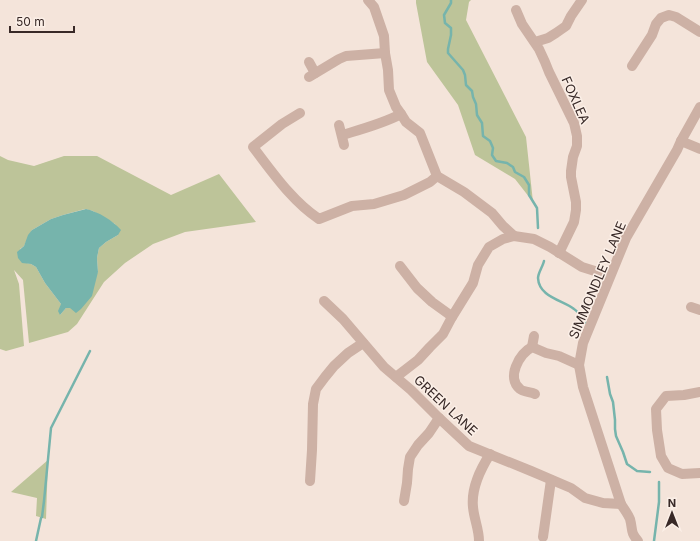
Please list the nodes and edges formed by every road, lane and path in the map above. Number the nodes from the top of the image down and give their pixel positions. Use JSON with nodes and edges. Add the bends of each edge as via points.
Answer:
{"nodes":[{"id":1,"x":368,"y":0,"type":"edge"},
{"id":2,"x":582,"y":0,"type":"edge"},
{"id":3,"x":516,"y":10,"type":"dead end"},
{"id":4,"x":700,"y":32,"type":"edge"},
{"id":5,"x":535,"y":42,"type":"junction"},
{"id":6,"x":385,"y":53,"type":"junction"},
{"id":7,"x":309,"y":62,"type":"dead end"},
{"id":8,"x":632,"y":66,"type":"dead end"},
{"id":9,"x":700,"y":107,"type":"edge"},
{"id":10,"x":300,"y":113,"type":"dead end"},
{"id":11,"x":401,"y":114,"type":"junction"},
{"id":12,"x":342,"y":135,"type":"dead end"},
{"id":13,"x":681,"y":141,"type":"junction"},
{"id":14,"x":700,"y":149,"type":"edge"},
{"id":15,"x":437,"y":176,"type":"junction"},
{"id":16,"x":514,"y":236,"type":"junction"},
{"id":17,"x":559,"y":253,"type":"junction"},
{"id":18,"x":400,"y":266,"type":"dead end"},
{"id":19,"x":610,"y":274,"type":"junction"},
{"id":20,"x":324,"y":301,"type":"dead end"},
{"id":21,"x":452,"y":317,"type":"junction"},
{"id":22,"x":534,"y":336,"type":"dead end"},
{"id":23,"x":363,"y":342,"type":"junction"},
{"id":24,"x":532,"y":347,"type":"junction"},
{"id":25,"x":579,"y":366,"type":"junction"},
{"id":26,"x":396,"y":377,"type":"junction"},
{"id":27,"x":700,"y":392,"type":"edge"},
{"id":28,"x":535,"y":394,"type":"dead end"},
{"id":29,"x":439,"y":418,"type":"junction"},
{"id":30,"x":490,"y":454,"type":"junction"},
{"id":31,"x":700,"y":473,"type":"edge"},
{"id":32,"x":310,"y":480,"type":"dead end"},
{"id":33,"x":551,"y":480,"type":"junction"},
{"id":34,"x":404,"y":501,"type":"dead end"},
{"id":35,"x":621,"y":504,"type":"junction"},
{"id":36,"x":543,"y":537,"type":"dead end"},
{"id":37,"x":479,"y":541,"type":"edge"},
{"id":38,"x":638,"y":541,"type":"edge"}],
"edges":[{"from":1,"to":6,"type":"street","via":[[374,7],[384,36]]},
{"from":2,"to":5,"type":"street","via":[[566,26],[548,38]]},
{"from":3,"to":5,"type":"street","name":"FOXLEA"},
{"from":4,"to":8,"type":"street","via":[[676,17],[669,15],[661,18]]},
{"from":5,"to":17,"type":"street","name":"FOXLEA","via":[[578,136],[571,171],[576,202],[575,216]]},
{"from":6,"to":7,"type":"street","via":[[346,56],[312,75]]},
{"from":6,"to":11,"type":"street","via":[[389,90]]},
{"from":9,"to":13,"type":"street","name":"SIMMONDLEY LANE"},
{"from":10,"to":15,"type":"street","via":[[253,147],[291,196],[319,219],[352,206],[374,204],[404,194]]},
{"from":11,"to":12,"type":"street","via":[[371,127]]},
{"from":11,"to":15,"type":"street","via":[[406,122],[420,133]]},
{"from":13,"to":14,"type":"street"},
{"from":13,"to":19,"type":"street","name":"SIMMONDLEY LANE","via":[[626,238]]},
{"from":15,"to":16,"type":"street","via":[[492,213]]},
{"from":16,"to":17,"type":"street","via":[[534,239]]},
{"from":16,"to":21,"type":"street","via":[[489,247],[478,265],[473,283]]},
{"from":17,"to":19,"type":"street","via":[[582,267]]},
{"from":18,"to":21,"type":"street","via":[[417,288]]},
{"from":19,"to":25,"type":"street","name":"SIMMONDLEY LANE","via":[[583,343]]},
{"from":20,"to":23,"type":"street","name":"GREEN LANE"},
{"from":21,"to":26,"type":"street","via":[[443,334],[430,348]]},
{"from":22,"to":24,"type":"street"},
{"from":23,"to":26,"type":"street","name":"GREEN LANE"},
{"from":23,"to":32,"type":"street","via":[[334,366],[316,389]]},
{"from":24,"to":25,"type":"street"},
{"from":24,"to":28,"type":"street","via":[[517,364],[514,378],[522,391]]},
{"from":25,"to":35,"type":"street","name":"SIMMONDLEY LANE","via":[[583,387]]},
{"from":26,"to":29,"type":"street","name":"GREEN LANE"},
{"from":27,"to":31,"type":"street","via":[[666,396],[656,409],[661,456],[668,468],[682,474]]},
{"from":29,"to":30,"type":"street","name":"GREEN LANE","via":[[469,446]]},
{"from":29,"to":34,"type":"street","via":[[410,457]]},
{"from":30,"to":33,"type":"street","name":"GREEN LANE"},
{"from":30,"to":37,"type":"street","via":[[474,489],[473,506]]},
{"from":33,"to":35,"type":"street","name":"GREEN LANE","via":[[571,488],[585,498]]},
{"from":33,"to":36,"type":"street"},
{"from":35,"to":38,"type":"street","name":"SIMMONDLEY LANE","via":[[630,519],[632,534]]}]}
